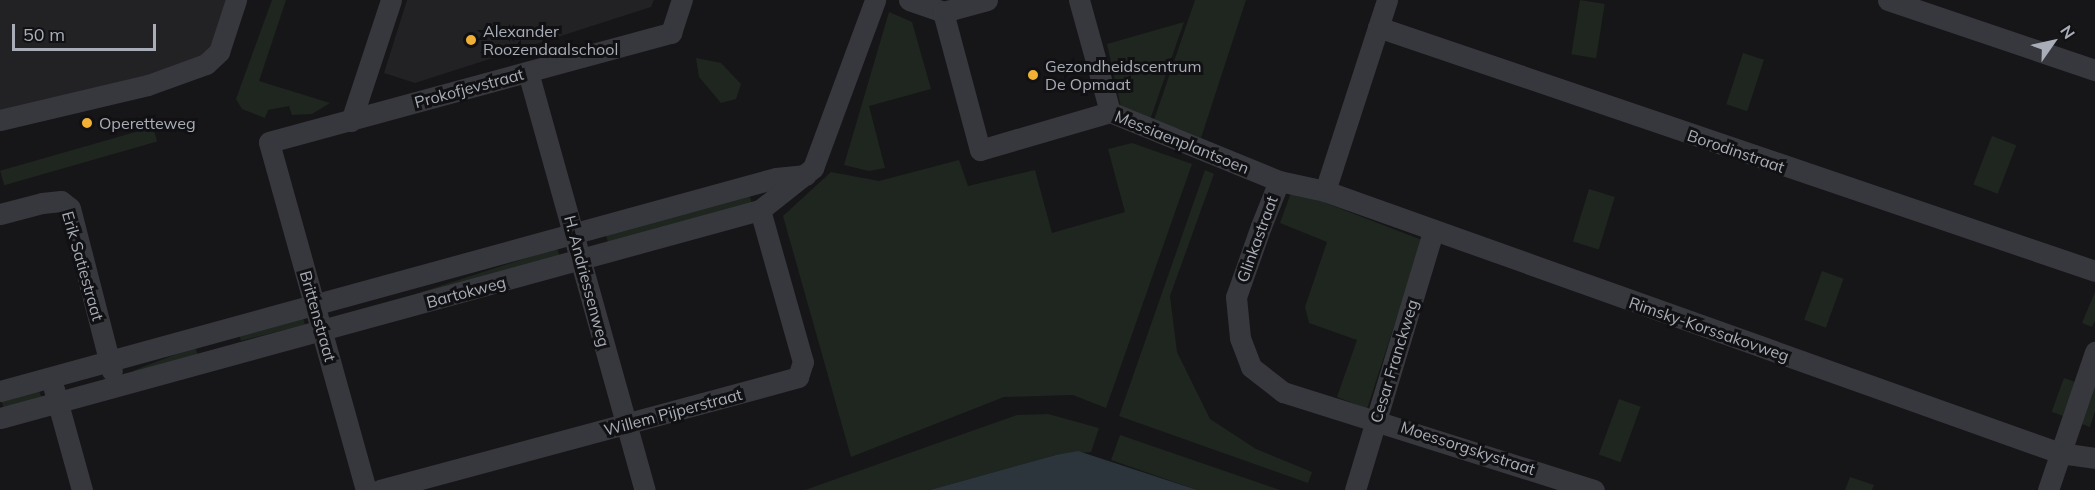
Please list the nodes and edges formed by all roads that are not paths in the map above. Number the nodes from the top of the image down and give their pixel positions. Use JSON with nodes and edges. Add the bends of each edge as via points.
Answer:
{"nodes":[{"id":1,"x":237,"y":0,"type":"edge"},
{"id":2,"x":391,"y":0,"type":"edge"},
{"id":3,"x":682,"y":0,"type":"edge"},
{"id":4,"x":875,"y":0,"type":"edge"},
{"id":5,"x":909,"y":0,"type":"edge"},
{"id":6,"x":987,"y":0,"type":"edge"},
{"id":7,"x":1079,"y":0,"type":"edge"},
{"id":8,"x":1387,"y":0,"type":"edge"},
{"id":9,"x":1888,"y":0,"type":"edge"},
{"id":10,"x":943,"y":12,"type":"junction"},
{"id":11,"x":1378,"y":27,"type":"junction"},
{"id":12,"x":2095,"y":70,"type":"edge"},
{"id":13,"x":528,"y":72,"type":"junction"},
{"id":14,"x":1110,"y":112,"type":"junction"},
{"id":15,"x":0,"y":120,"type":"edge"},
{"id":16,"x":351,"y":120,"type":"junction"},
{"id":17,"x":269,"y":142,"type":"joint"},
{"id":18,"x":807,"y":175,"type":"junction"},
{"id":19,"x":1279,"y":181,"type":"junction"},
{"id":20,"x":1325,"y":191,"type":"junction"},
{"id":21,"x":760,"y":210,"type":"junction"},
{"id":22,"x":0,"y":214,"type":"edge"},
{"id":23,"x":1433,"y":231,"type":"junction"},
{"id":24,"x":574,"y":234,"type":"junction"},
{"id":25,"x":582,"y":261,"type":"junction"},
{"id":26,"x":2095,"y":271,"type":"edge"},
{"id":27,"x":314,"y":306,"type":"junction"},
{"id":28,"x":322,"y":331,"type":"junction"},
{"id":29,"x":2095,"y":352,"type":"edge"},
{"id":30,"x":108,"y":359,"type":"junction"},
{"id":31,"x":51,"y":377,"type":"junction"},
{"id":32,"x":115,"y":384,"type":"junction"},
{"id":33,"x":0,"y":391,"type":"edge"},
{"id":34,"x":57,"y":402,"type":"junction"},
{"id":35,"x":0,"y":418,"type":"edge"},
{"id":36,"x":1377,"y":418,"type":"junction"},
{"id":37,"x":626,"y":425,"type":"junction"},
{"id":38,"x":2060,"y":453,"type":"junction"},
{"id":39,"x":2095,"y":458,"type":"edge"},
{"id":40,"x":82,"y":490,"type":"edge"},
{"id":41,"x":366,"y":490,"type":"edge"},
{"id":42,"x":380,"y":490,"type":"edge"},
{"id":43,"x":645,"y":490,"type":"edge"},
{"id":44,"x":1355,"y":490,"type":"edge"},
{"id":45,"x":1594,"y":490,"type":"edge"},
{"id":46,"x":2048,"y":490,"type":"edge"}],
"edges":[{"from":1,"to":15,"type":"street","via":[[219,52],[206,64],[148,85]]},
{"from":2,"to":16,"type":"street"},
{"from":3,"to":13,"type":"street","name":"Prokofjevstraat","via":[[671,33]]},
{"from":4,"to":18,"type":"street","name":"Bartokweg","via":[[821,150]]},
{"from":5,"to":10,"type":"street"},
{"from":6,"to":10,"type":"street"},
{"from":7,"to":14,"type":"street"},
{"from":8,"to":11,"type":"street"},
{"from":9,"to":12,"type":"street"},
{"from":10,"to":14,"type":"street","name":"Messiaenplantsoen","via":[[980,150]]},
{"from":11,"to":20,"type":"street"},
{"from":11,"to":26,"type":"street","name":"Borodinstraat"},
{"from":13,"to":16,"type":"street","name":"Prokofjevstraat"},
{"from":13,"to":24,"type":"street","name":"H. Andriessenweg"},
{"from":14,"to":19,"type":"street","name":"Messiaenplantsoen"},
{"from":16,"to":17,"type":"street","name":"Prokofjevstraat"},
{"from":17,"to":27,"type":"street","name":"Brittenstraat"},
{"from":18,"to":21,"type":"street","name":"Bartokweg"},
{"from":18,"to":24,"type":"street","name":"Bartokweg","via":[[776,178]]},
{"from":19,"to":20,"type":"street","name":"Glinkastraat"},
{"from":19,"to":36,"type":"street","name":"Glinkastraat","via":[[1236,297],[1240,338],[1251,367],[1282,392]]},
{"from":20,"to":23,"type":"street","name":"Rimsky-Korssakovweg"},
{"from":21,"to":25,"type":"street","name":"Bartokweg"},
{"from":21,"to":37,"type":"street","name":"Willem Pijperstraat","via":[[803,362],[798,377]]},
{"from":22,"to":30,"type":"street","name":"Erik Satiestraat","via":[[42,202],[60,201],[70,208]]},
{"from":23,"to":36,"type":"street","name":"Cesar Franckweg"},
{"from":23,"to":38,"type":"street","name":"Rimsky-Korssakovweg"},
{"from":24,"to":25,"type":"street","name":"H. Andriessenweg"},
{"from":24,"to":27,"type":"street","name":"Bartokweg"},
{"from":25,"to":28,"type":"street","name":"Bartokweg"},
{"from":25,"to":37,"type":"street","name":"H. Andriessenweg"},
{"from":27,"to":28,"type":"street","name":"Brittenstraat"},
{"from":27,"to":30,"type":"street","name":"Bartokweg"},
{"from":28,"to":32,"type":"street","name":"Bartokweg"},
{"from":28,"to":41,"type":"street","name":"Brittenstraat"},
{"from":29,"to":38,"type":"street"},
{"from":30,"to":31,"type":"street","name":"Bartokweg"},
{"from":30,"to":32,"type":"street"},
{"from":31,"to":33,"type":"street","name":"Bartokweg"},
{"from":31,"to":34,"type":"street"},
{"from":32,"to":34,"type":"street","name":"Bartokweg"},
{"from":34,"to":35,"type":"street","name":"Bartokweg"},
{"from":34,"to":40,"type":"street"},
{"from":36,"to":44,"type":"street","name":"Cesar Franckweg"},
{"from":36,"to":45,"type":"street","name":"Moessorgskystraat"},
{"from":37,"to":42,"type":"street","name":"Willem Pijperstraat"},
{"from":37,"to":43,"type":"street","name":"H. Andriessenweg"},
{"from":38,"to":39,"type":"street","name":"Rimsky-Korssakovweg"},
{"from":38,"to":46,"type":"street"}]}
